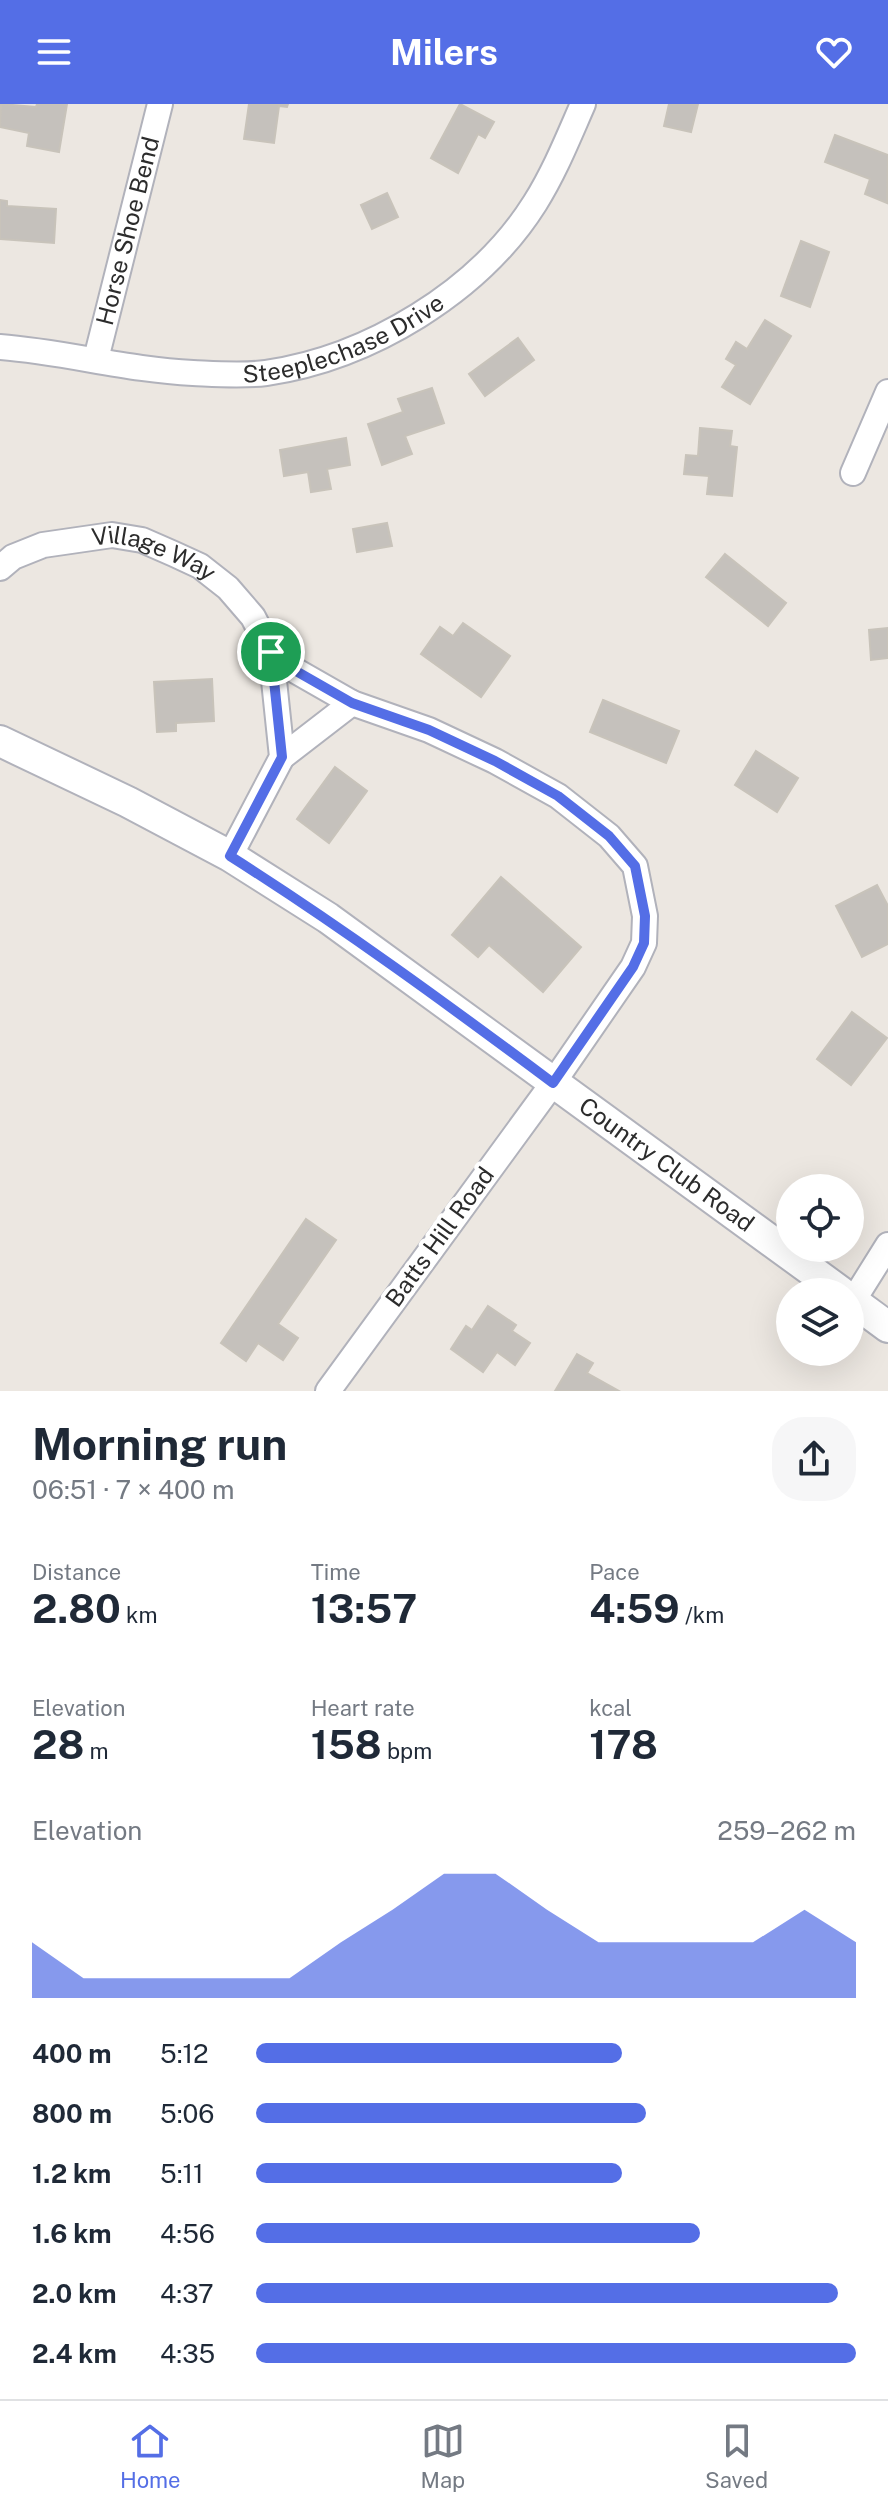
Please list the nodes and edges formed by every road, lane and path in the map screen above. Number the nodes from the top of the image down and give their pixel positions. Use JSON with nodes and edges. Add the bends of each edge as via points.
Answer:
{"nodes":[{"id":1,"x":160,"y":104,"type":"edge"},
{"id":2,"x":583,"y":104,"type":"edge"},
{"id":3,"x":0,"y":347,"type":"edge"},
{"id":4,"x":96,"y":359,"type":"junction"},
{"id":5,"x":888,"y":392,"type":"edge"},
{"id":6,"x":853,"y":473,"type":"dead end"},
{"id":7,"x":0,"y":568,"type":"edge"},
{"id":8,"x":271,"y":652,"type":"junction"},
{"id":9,"x":352,"y":703,"type":"junction"},
{"id":10,"x":0,"y":741,"type":"edge"},
{"id":11,"x":282,"y":757,"type":"junction"},
{"id":12,"x":230,"y":856,"type":"junction"},
{"id":13,"x":553,"y":1083,"type":"junction"},
{"id":14,"x":888,"y":1245,"type":"edge"},
{"id":15,"x":822,"y":1278,"type":"edge"},
{"id":16,"x":863,"y":1278,"type":"edge"},
{"id":17,"x":864,"y":1309,"type":"edge"},
{"id":18,"x":888,"y":1327,"type":"edge"},
{"id":19,"x":339,"y":1387,"type":"edge"}],
"edges":[{"from":1,"to":4,"type":"street","name":"Horse Shoe Bend"},
{"from":2,"to":4,"type":"street","name":"Steeplechase Drive","via":[[554,170],[508,240],[443,298],[372,342],[264,373],[191,373]]},
{"from":3,"to":4,"type":"street","name":"Steeplechase Drive"},
{"from":5,"to":6,"type":"street"},
{"from":7,"to":8,"type":"street","name":"Village Way","via":[[13,557],[64,540],[112,535],[142,540],[200,566],[228,588],[253,617]]},
{"from":8,"to":9,"type":"street","name":"Village Way"},
{"from":8,"to":11,"type":"street","name":"Village Way"},
{"from":9,"to":11,"type":"street"},
{"from":9,"to":13,"type":"street","name":"Village Way","via":[[429,730],[558,796],[609,836],[635,866],[645,916],[644,943]]},
{"from":10,"to":12,"type":"street","name":"Country Club Road"},
{"from":11,"to":12,"type":"street"},
{"from":12,"to":13,"type":"street","name":"Country Club Road","via":[[341,927]]},
{"from":13,"to":15,"type":"street","name":"Country Club Road"},
{"from":13,"to":19,"type":"street","name":"Batts Hill Road"},
{"from":14,"to":16,"type":"street"},
{"from":17,"to":18,"type":"street","name":"Country Club Road"}]}
